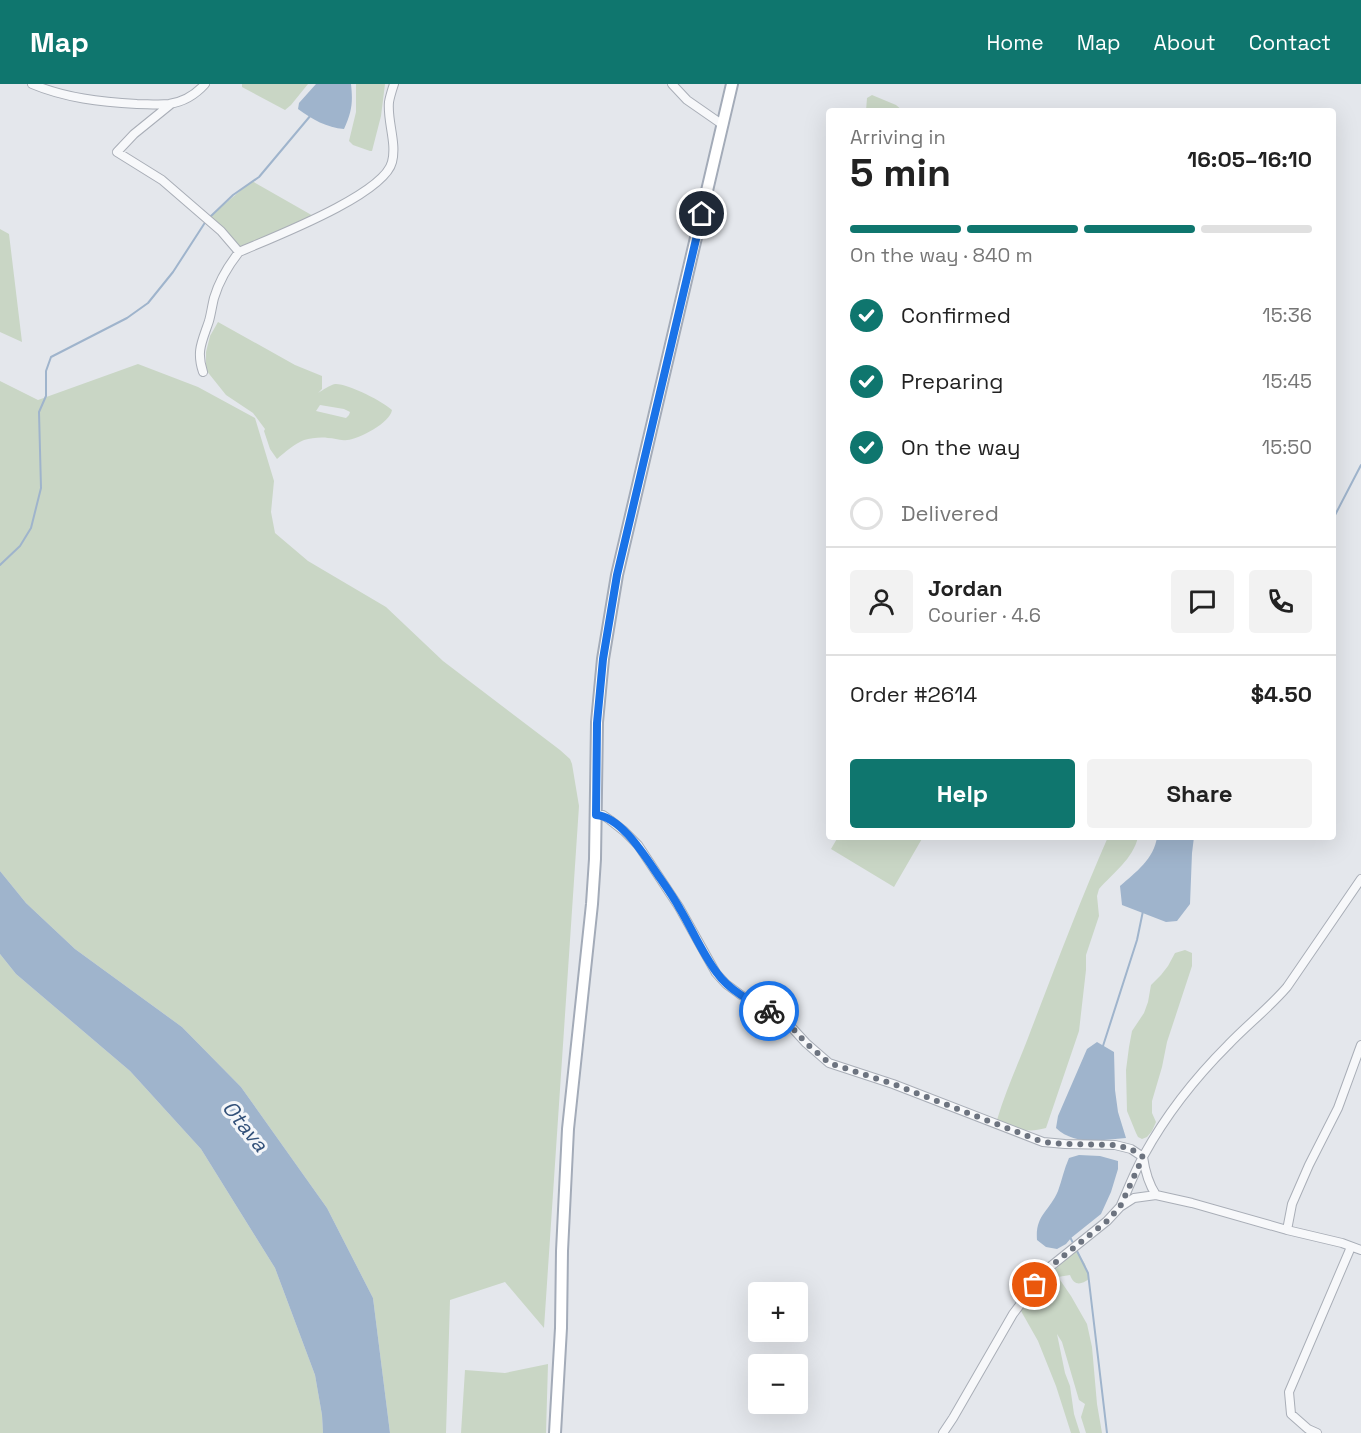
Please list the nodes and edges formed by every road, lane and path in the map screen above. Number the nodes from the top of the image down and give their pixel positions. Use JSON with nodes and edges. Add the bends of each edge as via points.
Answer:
{"nodes":[{"id":1,"x":32,"y":84,"type":"edge"},
{"id":2,"x":205,"y":84,"type":"edge"},
{"id":3,"x":394,"y":84,"type":"edge"},
{"id":4,"x":672,"y":84,"type":"edge"},
{"id":5,"x":732,"y":84,"type":"edge"},
{"id":6,"x":171,"y":104,"type":"junction"},
{"id":7,"x":723,"y":125,"type":"junction"},
{"id":8,"x":239,"y":252,"type":"junction"},
{"id":9,"x":203,"y":372,"type":"dead end"},
{"id":10,"x":596,"y":815,"type":"junction"},
{"id":11,"x":1361,"y":879,"type":"edge"},
{"id":12,"x":1361,"y":1045,"type":"edge"},
{"id":13,"x":1143,"y":1157,"type":"junction"},
{"id":14,"x":1156,"y":1195,"type":"junction"},
{"id":15,"x":1120,"y":1207,"type":"junction"},
{"id":16,"x":1287,"y":1230,"type":"junction"},
{"id":17,"x":1351,"y":1246,"type":"junction"},
{"id":18,"x":1361,"y":1250,"type":"edge"},
{"id":19,"x":555,"y":1433,"type":"edge"},
{"id":20,"x":943,"y":1433,"type":"edge"},
{"id":21,"x":1317,"y":1433,"type":"edge"}],
"edges":[{"from":1,"to":6,"type":"street","via":[[79,98]]},
{"from":2,"to":6,"type":"street"},
{"from":3,"to":8,"type":"street","via":[[389,104],[393,157],[385,176],[317,218]]},
{"from":4,"to":7,"type":"street","via":[[687,100]]},
{"from":5,"to":7,"type":"main road"},
{"from":6,"to":8,"type":"street","via":[[117,152],[167,184]]},
{"from":7,"to":10,"type":"main road","via":[[617,575],[597,723]]},
{"from":8,"to":9,"type":"street","via":[[218,286],[201,342]]},
{"from":10,"to":13,"type":"street","via":[[603,815],[638,845],[726,984],[784,1019],[829,1063],[1043,1142],[1115,1145]]},
{"from":10,"to":19,"type":"main road","via":[[592,904],[568,1129]]},
{"from":11,"to":13,"type":"street","via":[[1287,987],[1180,1099]]},
{"from":12,"to":16,"type":"street","via":[[1338,1108],[1292,1204]]},
{"from":13,"to":14,"type":"street"},
{"from":13,"to":15,"type":"street"},
{"from":14,"to":15,"type":"street","via":[[1134,1198]]},
{"from":14,"to":16,"type":"street"},
{"from":15,"to":20,"type":"street","via":[[1046,1270],[1014,1314]]},
{"from":16,"to":17,"type":"street"},
{"from":17,"to":18,"type":"street"},
{"from":17,"to":21,"type":"street","via":[[1289,1392],[1291,1414]]}]}
